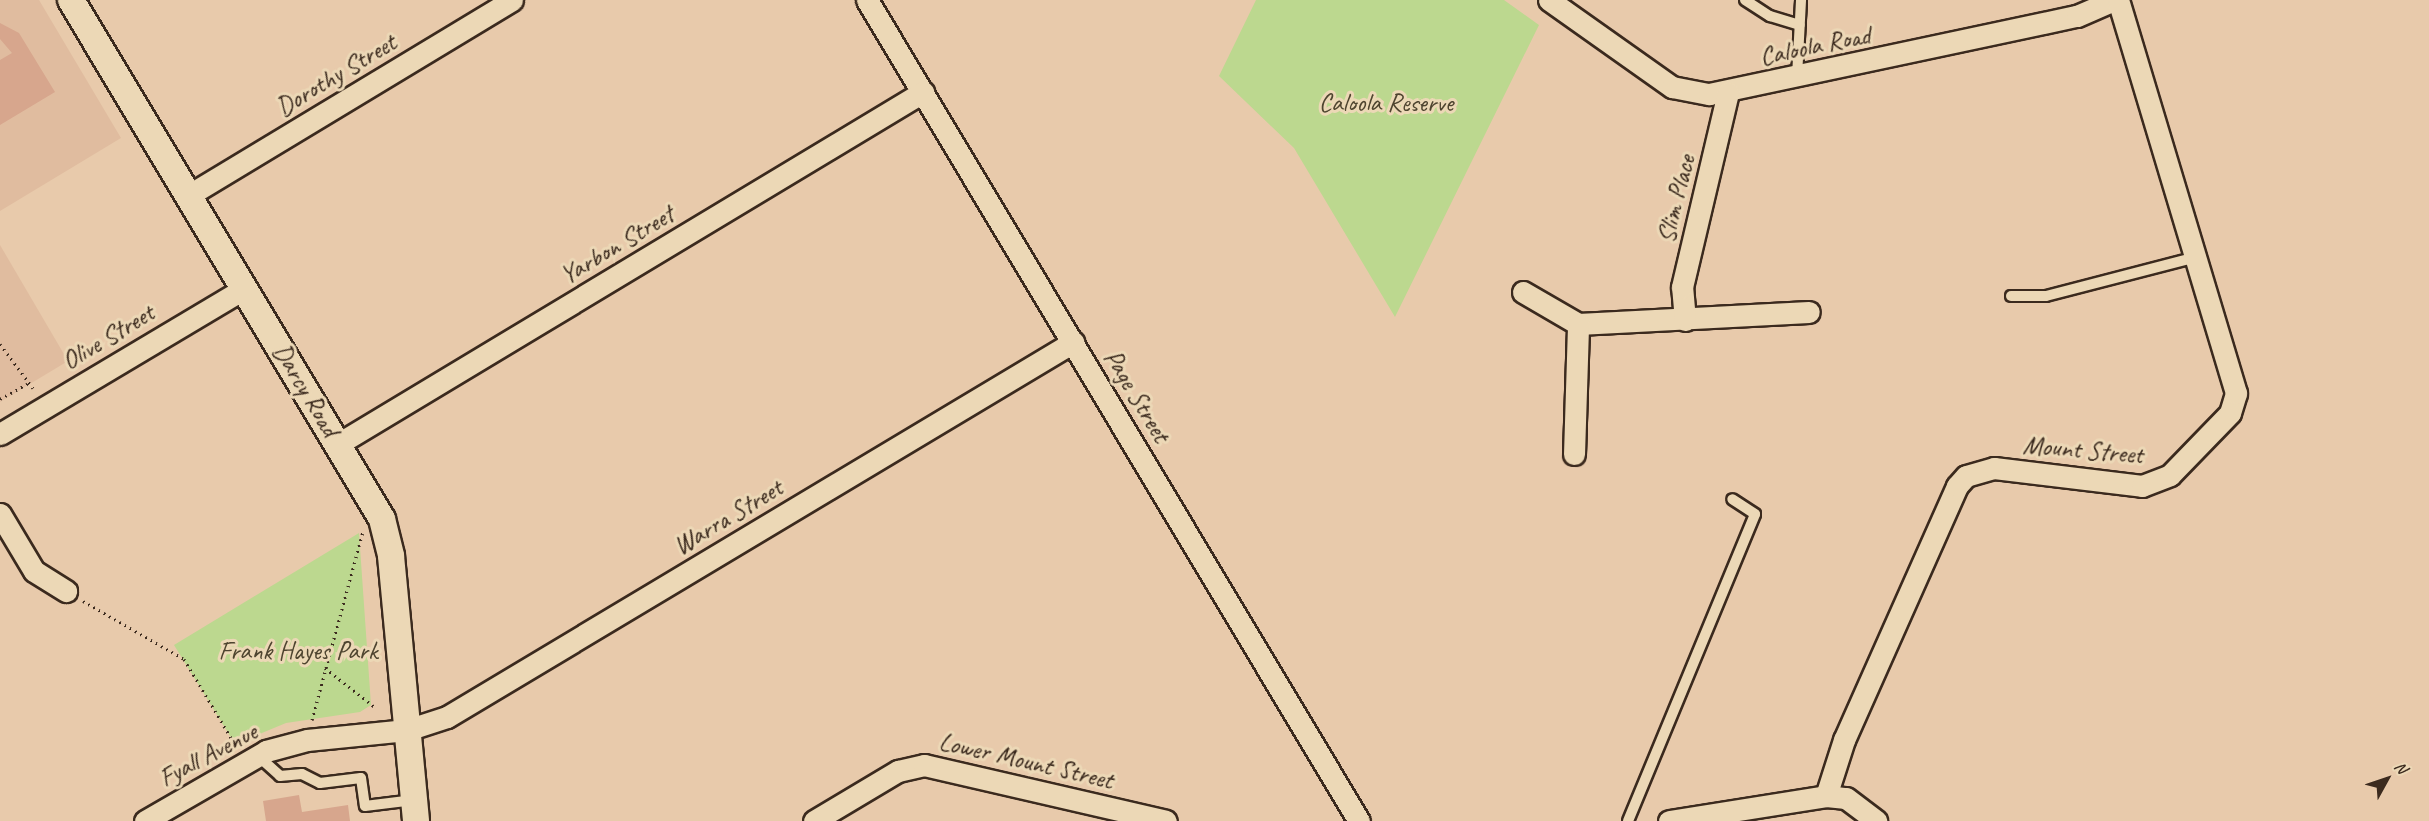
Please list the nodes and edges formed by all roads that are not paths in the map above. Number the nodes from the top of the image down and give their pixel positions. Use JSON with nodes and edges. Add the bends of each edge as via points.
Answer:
{"nodes":[{"id":1,"x":71,"y":0,"type":"edge"},
{"id":2,"x":512,"y":0,"type":"edge"},
{"id":3,"x":867,"y":0,"type":"edge"},
{"id":4,"x":1550,"y":0,"type":"edge"},
{"id":5,"x":1745,"y":0,"type":"edge"},
{"id":6,"x":1802,"y":0,"type":"edge"},
{"id":7,"x":2116,"y":0,"type":"edge"},
{"id":8,"x":1800,"y":25,"type":"junction"},
{"id":9,"x":1797,"y":77,"type":"junction"},
{"id":10,"x":923,"y":92,"type":"junction"},
{"id":11,"x":1728,"y":92,"type":"junction"},
{"id":12,"x":189,"y":195,"type":"junction"},
{"id":13,"x":2193,"y":258,"type":"junction"},
{"id":14,"x":245,"y":288,"type":"junction"},
{"id":15,"x":1523,"y":292,"type":"dead end"},
{"id":16,"x":2011,"y":296,"type":"dead end"},
{"id":17,"x":1809,"y":312,"type":"dead end"},
{"id":18,"x":1685,"y":320,"type":"junction"},
{"id":19,"x":1578,"y":324,"type":"junction"},
{"id":20,"x":1073,"y":342,"type":"junction"},
{"id":21,"x":0,"y":434,"type":"edge"},
{"id":22,"x":338,"y":444,"type":"junction"},
{"id":23,"x":1574,"y":454,"type":"dead end"},
{"id":24,"x":1732,"y":499,"type":"dead end"},
{"id":25,"x":0,"y":514,"type":"edge"},
{"id":26,"x":66,"y":591,"type":"road end"},
{"id":27,"x":407,"y":730,"type":"junction"},
{"id":28,"x":250,"y":758,"type":"junction"},
{"id":29,"x":1826,"y":796,"type":"junction"},
{"id":30,"x":415,"y":810,"type":"edge"},
{"id":31,"x":145,"y":821,"type":"edge"},
{"id":32,"x":814,"y":821,"type":"edge"},
{"id":33,"x":1166,"y":821,"type":"edge"},
{"id":34,"x":1359,"y":821,"type":"edge"},
{"id":35,"x":1628,"y":821,"type":"edge"},
{"id":36,"x":1669,"y":821,"type":"edge"},
{"id":37,"x":1876,"y":821,"type":"edge"}],
"edges":[{"from":1,"to":12,"type":"street","name":"Darcy Road"},
{"from":2,"to":12,"type":"street","name":"Dorothy Street"},
{"from":3,"to":10,"type":"street","name":"Page Street"},
{"from":4,"to":11,"type":"street","name":"Caloola Road","via":[[1672,87],[1709,94]]},
{"from":5,"to":8,"type":"lane","via":[[1770,15]]},
{"from":6,"to":8,"type":"lane"},
{"from":7,"to":9,"type":"street","name":"Caloola Road","via":[[2077,16]]},
{"from":7,"to":13,"type":"street","name":"Mount Street"},
{"from":8,"to":9,"type":"lane"},
{"from":9,"to":11,"type":"street","name":"Caloola Road"},
{"from":10,"to":20,"type":"street","name":"Page Street"},
{"from":10,"to":22,"type":"street","name":"Yarbon Street"},
{"from":11,"to":18,"type":"street","name":"Slim Place","via":[[1683,286]]},
{"from":12,"to":14,"type":"street","name":"Darcy Road"},
{"from":13,"to":16,"type":"lane","via":[[2046,296]]},
{"from":13,"to":29,"type":"street","name":"Mount Street","via":[[2236,393],[2230,414],[2170,475],[2142,486],[1994,468],[1966,476],[1957,486],[1849,729]]},
{"from":14,"to":21,"type":"street","name":"Olive Street"},
{"from":14,"to":22,"type":"street","name":"Darcy Road"},
{"from":15,"to":19,"type":"street"},
{"from":17,"to":18,"type":"street"},
{"from":18,"to":19,"type":"street"},
{"from":19,"to":23,"type":"street"},
{"from":20,"to":27,"type":"street","name":"Warra Street","via":[[447,717]]},
{"from":20,"to":34,"type":"street","name":"Page Street"},
{"from":22,"to":27,"type":"street","name":"Darcy Road","via":[[387,530]]},
{"from":24,"to":35,"type":"lane","via":[[1755,514]]},
{"from":25,"to":26,"type":"street","via":[[34,571]]},
{"from":27,"to":28,"type":"street","name":"Fyall Avenue","via":[[307,740]]},
{"from":27,"to":30,"type":"street","name":"Darcy Road"},
{"from":28,"to":30,"type":"lane","via":[[280,776],[302,774],[320,783],[361,778],[364,806]]},
{"from":28,"to":31,"type":"street","name":"Fyall Avenue"},
{"from":29,"to":36,"type":"street"},
{"from":29,"to":37,"type":"street","via":[[1846,798]]},
{"from":32,"to":33,"type":"street","name":"Lower Mount Street","via":[[898,771],[924,765]]}]}
